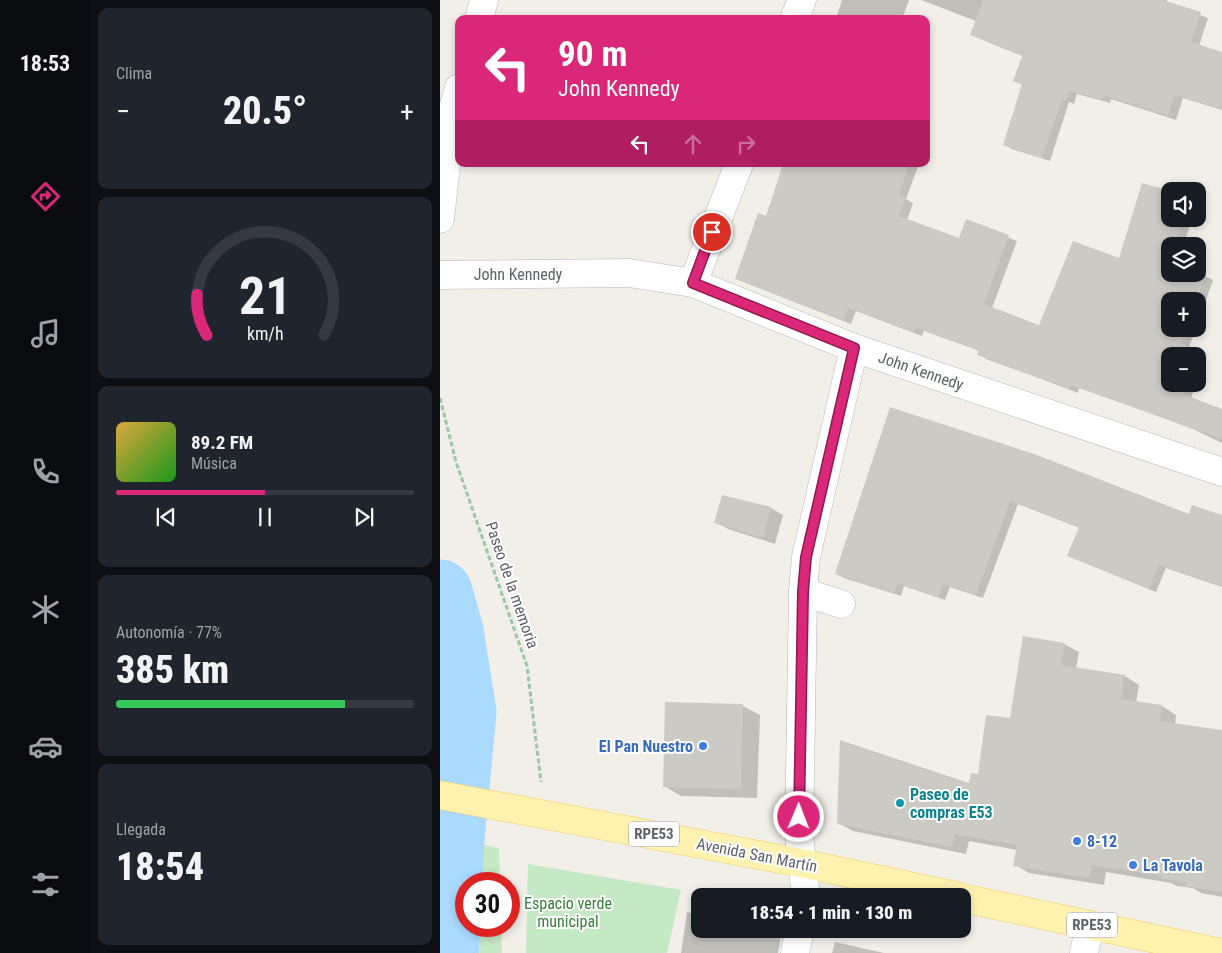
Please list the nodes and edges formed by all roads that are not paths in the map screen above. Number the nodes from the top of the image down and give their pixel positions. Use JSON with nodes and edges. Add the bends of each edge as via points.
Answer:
{"nodes":[{"id":1,"x":484,"y":0,"type":"edge"},
{"id":2,"x":802,"y":0,"type":"edge"},
{"id":3,"x":480,"y":15,"type":"edge"},
{"id":4,"x":796,"y":15,"type":"edge"},
{"id":5,"x":455,"y":102,"type":"edge"},
{"id":6,"x":738,"y":167,"type":"edge"},
{"id":7,"x":440,"y":219,"type":"edge"},
{"id":8,"x":440,"y":275,"type":"edge"},
{"id":9,"x":693,"y":283,"type":"junction"},
{"id":10,"x":854,"y":348,"type":"junction"},
{"id":11,"x":1222,"y":472,"type":"edge"},
{"id":12,"x":803,"y":592,"type":"junction"},
{"id":13,"x":841,"y":604,"type":"dead end"},
{"id":14,"x":440,"y":795,"type":"edge"},
{"id":15,"x":801,"y":863,"type":"junction"},
{"id":16,"x":805,"y":888,"type":"edge"},
{"id":17,"x":918,"y":888,"type":"edge"},
{"id":18,"x":971,"y":900,"type":"edge"},
{"id":19,"x":1090,"y":925,"type":"junction"},
{"id":20,"x":798,"y":938,"type":"edge"},
{"id":21,"x":1222,"y":952,"type":"edge"},
{"id":22,"x":795,"y":953,"type":"edge"},
{"id":23,"x":1084,"y":953,"type":"edge"}],
"edges":[{"from":1,"to":3,"type":"street"},
{"from":2,"to":4,"type":"street"},
{"from":5,"to":7,"type":"street"},
{"from":6,"to":9,"type":"street"},
{"from":8,"to":9,"type":"street","name":"John Kennedy","via":[[629,273]]},
{"from":9,"to":10,"type":"street","name":"John Kennedy"},
{"from":10,"to":11,"type":"street","name":"John Kennedy"},
{"from":10,"to":12,"type":"street","via":[[806,557]]},
{"from":12,"to":13,"type":"street"},
{"from":12,"to":15,"type":"street"},
{"from":14,"to":15,"type":"main road","name":"Avenida San Martín","number":"RPE53"},
{"from":15,"to":16,"type":"street"},
{"from":15,"to":17,"type":"main road","name":"Avenida San Martín","number":"RPE53"},
{"from":18,"to":19,"type":"main road","number":"RPE53"},
{"from":19,"to":21,"type":"main road","number":"RPE53"},
{"from":19,"to":23,"type":"street"},
{"from":20,"to":22,"type":"street"}]}
